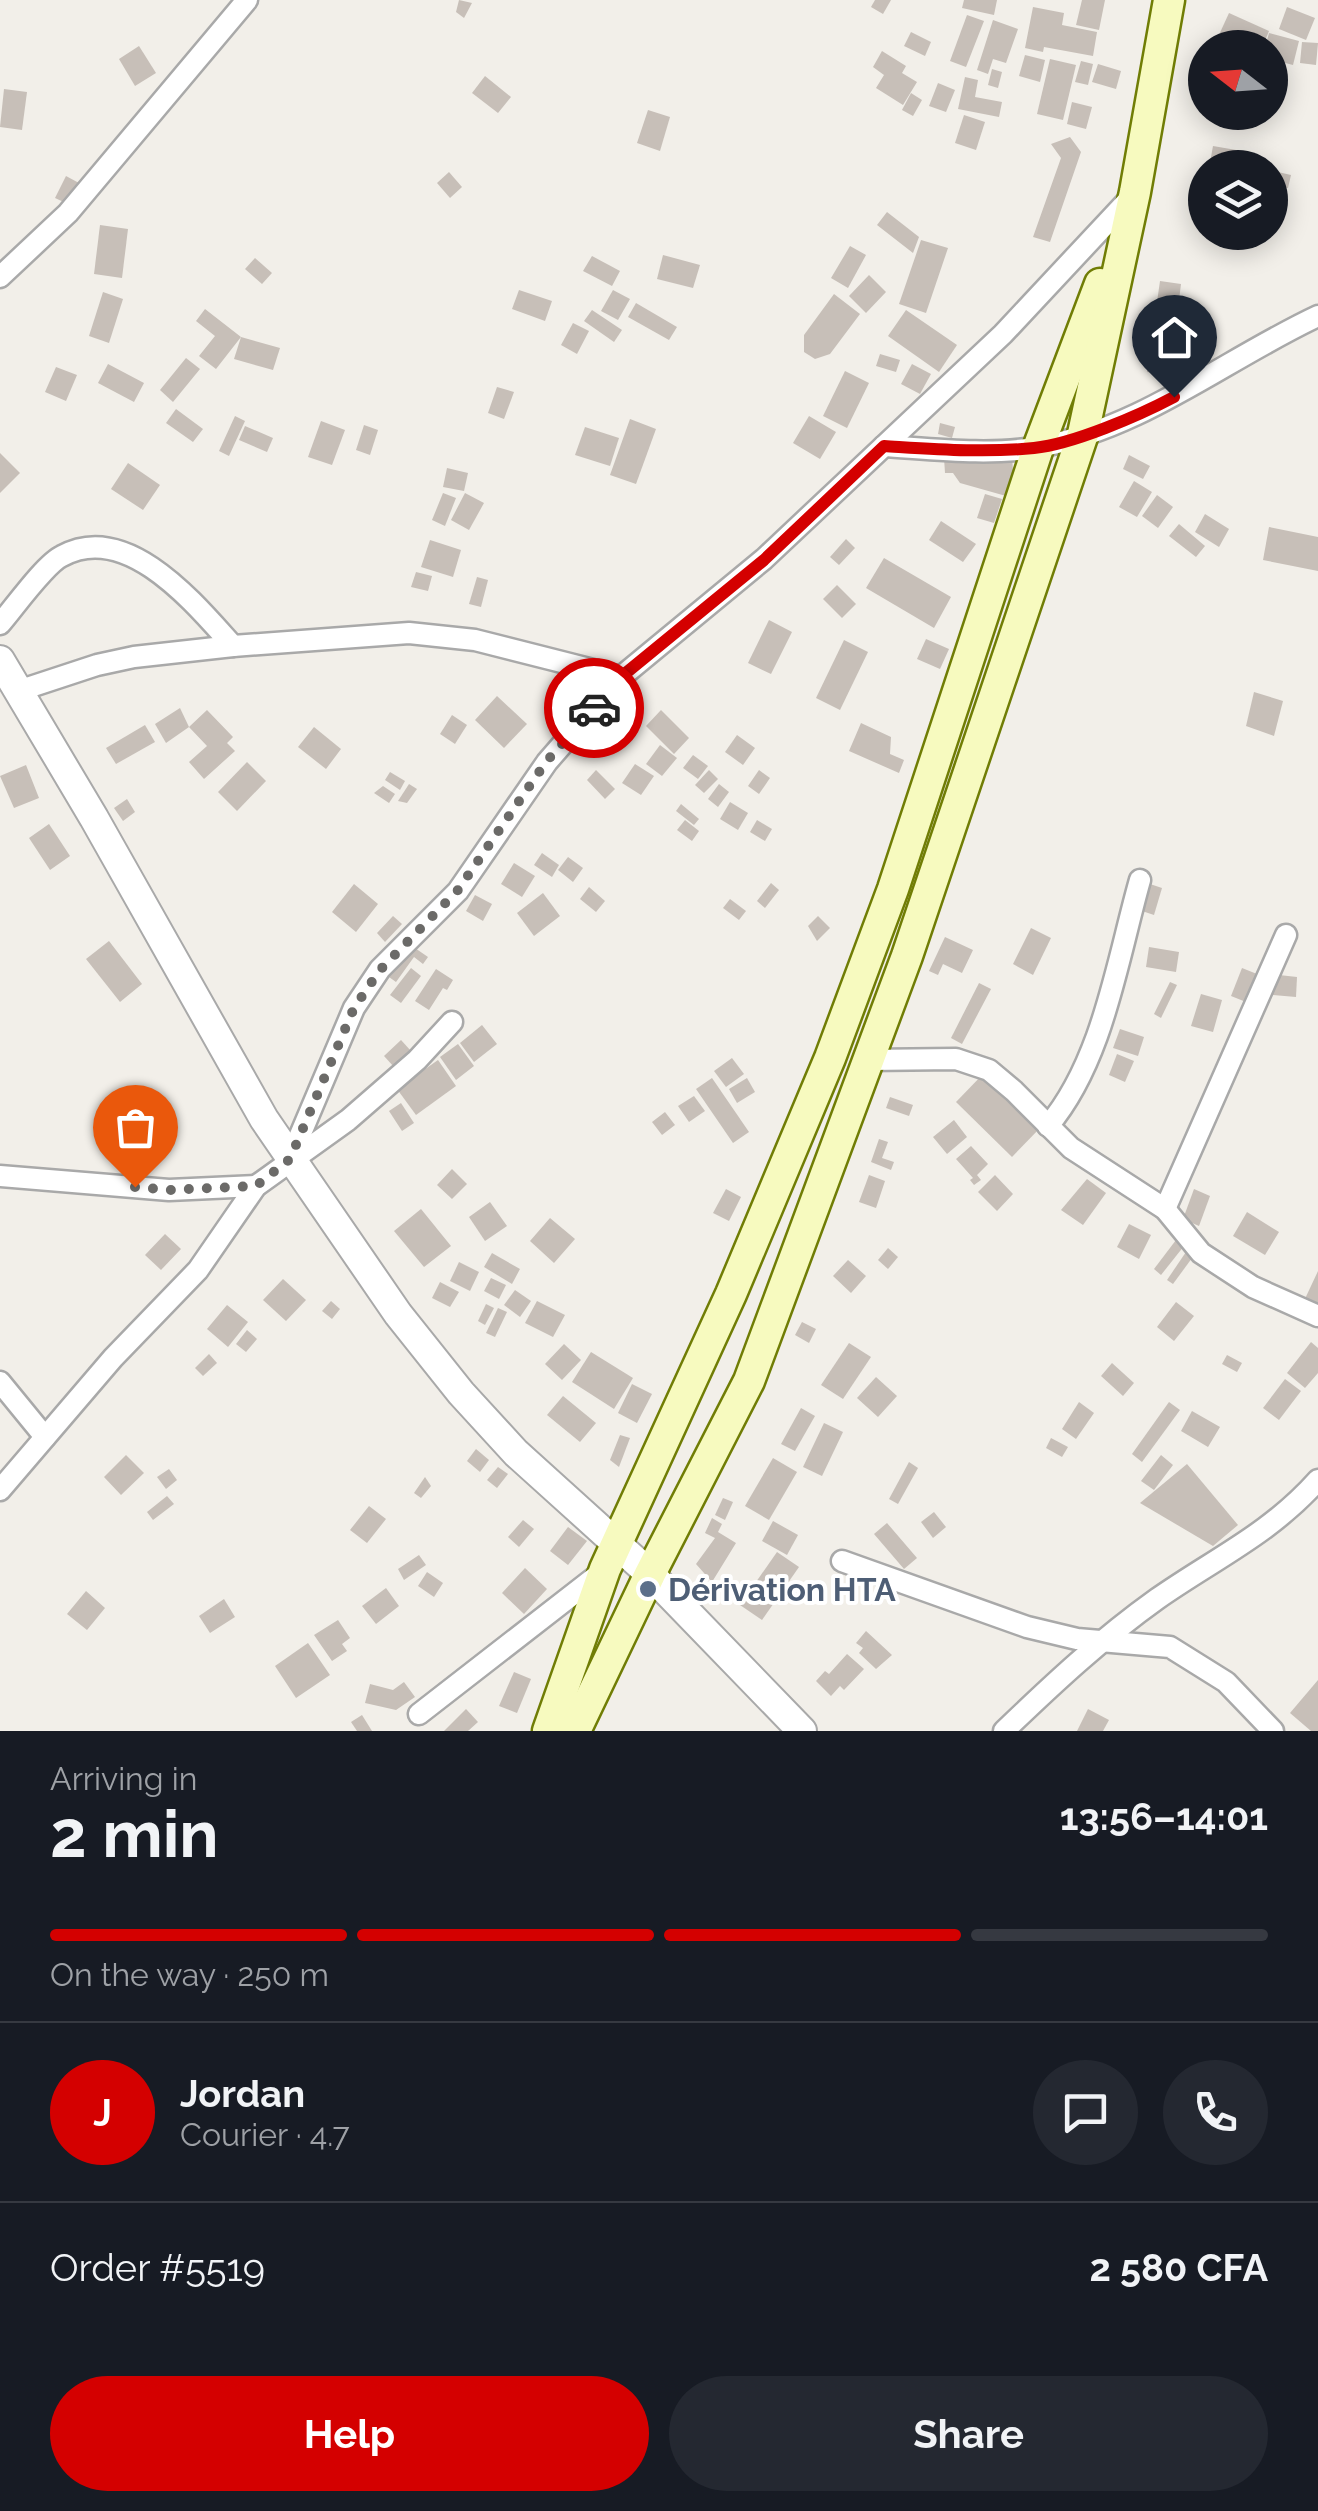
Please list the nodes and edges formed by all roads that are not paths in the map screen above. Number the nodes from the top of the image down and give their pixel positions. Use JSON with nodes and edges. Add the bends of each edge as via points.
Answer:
{"nodes":[{"id":1,"x":247,"y":0,"type":"edge"},
{"id":2,"x":1169,"y":0,"type":"edge"},
{"id":3,"x":1135,"y":192,"type":"junction"},
{"id":4,"x":0,"y":277,"type":"edge"},
{"id":5,"x":1318,"y":316,"type":"edge"},
{"id":6,"x":1083,"y":434,"type":"junction"},
{"id":7,"x":884,"y":446,"type":"junction"},
{"id":8,"x":1038,"y":448,"type":"junction"},
{"id":9,"x":0,"y":624,"type":"edge"},
{"id":10,"x":233,"y":646,"type":"junction"},
{"id":11,"x":0,"y":661,"type":"edge"},
{"id":12,"x":621,"y":677,"type":"junction"},
{"id":13,"x":18,"y":690,"type":"junction"},
{"id":14,"x":1140,"y":880,"type":"dead end"},
{"id":15,"x":1286,"y":935,"type":"dead end"},
{"id":16,"x":870,"y":947,"type":"junction"},
{"id":17,"x":907,"y":956,"type":"junction"},
{"id":18,"x":452,"y":1022,"type":"dead end"},
{"id":19,"x":867,"y":1060,"type":"junction"},
{"id":20,"x":809,"y":1112,"type":"junction"},
{"id":21,"x":847,"y":1116,"type":"junction"},
{"id":22,"x":1048,"y":1126,"type":"junction"},
{"id":23,"x":290,"y":1159,"type":"junction"},
{"id":24,"x":0,"y":1176,"type":"edge"},
{"id":25,"x":256,"y":1186,"type":"junction"},
{"id":26,"x":1165,"y":1209,"type":"junction"},
{"id":27,"x":1318,"y":1316,"type":"edge"},
{"id":28,"x":0,"y":1382,"type":"edge"},
{"id":29,"x":45,"y":1438,"type":"junction"},
{"id":30,"x":1318,"y":1480,"type":"edge"},
{"id":31,"x":0,"y":1490,"type":"edge"},
{"id":32,"x":611,"y":1558,"type":"junction"},
{"id":33,"x":842,"y":1561,"type":"dead end"},
{"id":34,"x":650,"y":1574,"type":"junction"},
{"id":35,"x":1100,"y":1640,"type":"junction"},
{"id":36,"x":419,"y":1714,"type":"dead end"},
{"id":37,"x":548,"y":1731,"type":"edge"},
{"id":38,"x":575,"y":1731,"type":"edge"},
{"id":39,"x":802,"y":1731,"type":"edge"},
{"id":40,"x":1004,"y":1731,"type":"edge"},
{"id":41,"x":1273,"y":1731,"type":"edge"}],
"edges":[{"from":1,"to":4,"type":"street","via":[[68,213]]},
{"from":2,"to":3,"type":"main road"},
{"from":3,"to":6,"type":"main road"},
{"from":3,"to":7,"type":"street","via":[[1003,334]]},
{"from":3,"to":8,"type":"main road"},
{"from":5,"to":6,"type":"street","via":[[1145,413]]},
{"from":6,"to":8,"type":"street"},
{"from":6,"to":17,"type":"main road"},
{"from":7,"to":8,"type":"street"},
{"from":7,"to":12,"type":"street","via":[[764,560]]},
{"from":8,"to":16,"type":"main road"},
{"from":9,"to":10,"type":"street","via":[[58,557],[81,548],[114,551],[176,584]]},
{"from":10,"to":12,"type":"street","via":[[409,633],[475,640]]},
{"from":10,"to":13,"type":"street","via":[[134,657]]},
{"from":11,"to":13,"type":"street"},
{"from":12,"to":23,"type":"street","via":[[546,762],[458,890],[380,970],[354,1008]]},
{"from":13,"to":23,"type":"street"},
{"from":14,"to":22,"type":"street","via":[[1093,1050]]},
{"from":15,"to":26,"type":"street"},
{"from":16,"to":17,"type":"street"},
{"from":16,"to":20,"type":"main road"},
{"from":17,"to":19,"type":"main road"},
{"from":18,"to":23,"type":"street","via":[[348,1120]]},
{"from":19,"to":21,"type":"main road"},
{"from":19,"to":22,"type":"street","via":[[975,1063]]},
{"from":20,"to":21,"type":"street"},
{"from":20,"to":32,"type":"main road"},
{"from":21,"to":34,"type":"main road","via":[[749,1381]]},
{"from":22,"to":26,"type":"street","via":[[1070,1148]]},
{"from":23,"to":25,"type":"street"},
{"from":23,"to":32,"type":"street","via":[[461,1393]]},
{"from":24,"to":25,"type":"street","via":[[169,1190]]},
{"from":25,"to":29,"type":"street","via":[[198,1270]]},
{"from":26,"to":27,"type":"street","via":[[1226,1272]]},
{"from":28,"to":29,"type":"street"},
{"from":29,"to":31,"type":"street"},
{"from":30,"to":35,"type":"street","via":[[1263,1532]]},
{"from":32,"to":34,"type":"street"},
{"from":32,"to":36,"type":"street"},
{"from":32,"to":37,"type":"main road"},
{"from":33,"to":35,"type":"street","via":[[1027,1627]]},
{"from":34,"to":38,"type":"main road"},
{"from":34,"to":39,"type":"street"},
{"from":35,"to":40,"type":"street"},
{"from":35,"to":41,"type":"street","via":[[1170,1647],[1226,1682]]}]}
